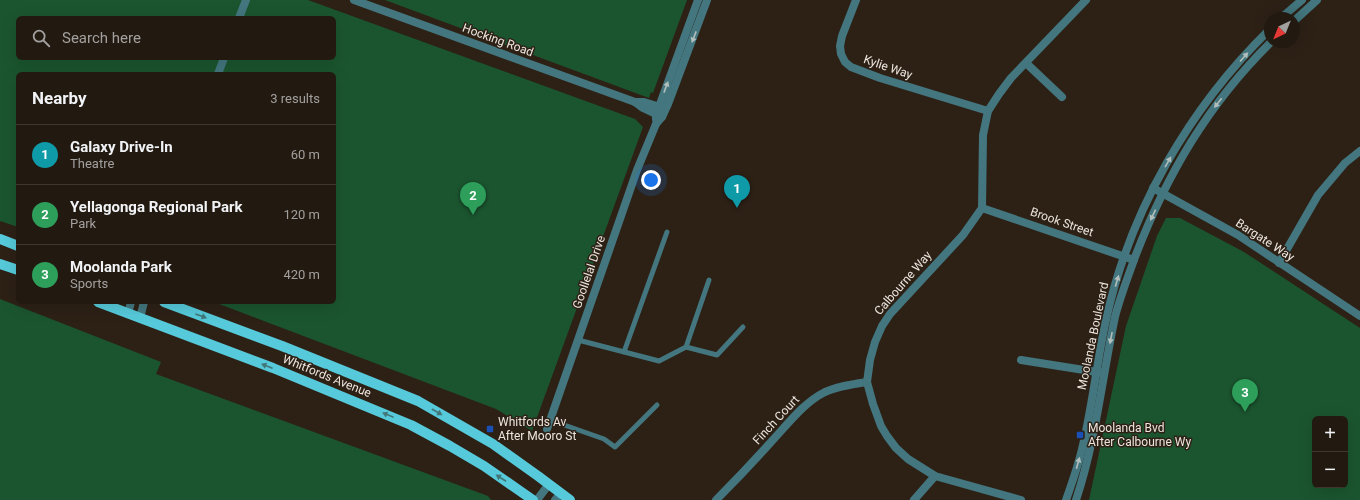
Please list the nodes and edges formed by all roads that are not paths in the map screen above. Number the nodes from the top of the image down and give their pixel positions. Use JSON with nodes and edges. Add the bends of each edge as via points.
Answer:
{"nodes":[{"id":1,"x":246,"y":0,"type":"edge"},
{"id":2,"x":354,"y":0,"type":"edge"},
{"id":3,"x":698,"y":0,"type":"edge"},
{"id":4,"x":707,"y":0,"type":"edge"},
{"id":5,"x":856,"y":0,"type":"edge"},
{"id":6,"x":1086,"y":0,"type":"edge"},
{"id":7,"x":1302,"y":0,"type":"edge"},
{"id":8,"x":1316,"y":0,"type":"edge"},
{"id":9,"x":1288,"y":12,"type":"edge"},
{"id":10,"x":1300,"y":15,"type":"edge"},
{"id":11,"x":240,"y":16,"type":"edge"},
{"id":12,"x":1264,"y":36,"type":"edge"},
{"id":13,"x":1265,"y":48,"type":"edge"},
{"id":14,"x":223,"y":60,"type":"edge"},
{"id":15,"x":1026,"y":63,"type":"junction"},
{"id":16,"x":219,"y":72,"type":"edge"},
{"id":17,"x":1062,"y":97,"type":"dead end"},
{"id":18,"x":988,"y":111,"type":"junction"},
{"id":19,"x":661,"y":112,"type":"junction"},
{"id":20,"x":1360,"y":151,"type":"edge"},
{"id":21,"x":1154,"y":188,"type":"junction"},
{"id":22,"x":1163,"y":193,"type":"junction"},
{"id":23,"x":982,"y":208,"type":"junction"},
{"id":24,"x":667,"y":232,"type":"dead end"},
{"id":25,"x":0,"y":239,"type":"edge"},
{"id":26,"x":16,"y":245,"type":"edge"},
{"id":27,"x":1124,"y":257,"type":"junction"},
{"id":28,"x":1134,"y":260,"type":"junction"},
{"id":29,"x":1280,"y":263,"type":"junction"},
{"id":30,"x":0,"y":264,"type":"edge"},
{"id":31,"x":16,"y":269,"type":"edge"},
{"id":32,"x":709,"y":280,"type":"dead end"},
{"id":33,"x":103,"y":304,"type":"edge"},
{"id":34,"x":130,"y":304,"type":"edge"},
{"id":35,"x":144,"y":304,"type":"edge"},
{"id":36,"x":169,"y":304,"type":"edge"},
{"id":37,"x":1359,"y":313,"type":"edge"},
{"id":38,"x":128,"y":314,"type":"junction"},
{"id":39,"x":140,"y":318,"type":"junction"},
{"id":40,"x":743,"y":327,"type":"dead end"},
{"id":41,"x":578,"y":340,"type":"junction"},
{"id":42,"x":686,"y":347,"type":"junction"},
{"id":43,"x":624,"y":352,"type":"junction"},
{"id":44,"x":1021,"y":360,"type":"dead end"},
{"id":45,"x":1096,"y":372,"type":"junction"},
{"id":46,"x":1105,"y":374,"type":"junction"},
{"id":47,"x":867,"y":382,"type":"junction"},
{"id":48,"x":657,"y":405,"type":"dead end"},
{"id":49,"x":550,"y":420,"type":"junction"},
{"id":50,"x":547,"y":429,"type":"dead end"},
{"id":51,"x":935,"y":476,"type":"junction"},
{"id":52,"x":549,"y":484,"type":"junction"},
{"id":53,"x":558,"y":496,"type":"edge"},
{"id":54,"x":533,"y":500,"type":"edge"},
{"id":55,"x":537,"y":500,"type":"edge"},
{"id":56,"x":570,"y":500,"type":"edge"},
{"id":57,"x":716,"y":500,"type":"edge"},
{"id":58,"x":914,"y":500,"type":"edge"},
{"id":59,"x":1021,"y":500,"type":"edge"},
{"id":60,"x":1066,"y":500,"type":"edge"},
{"id":61,"x":1076,"y":500,"type":"edge"}],
"edges":[{"from":1,"to":11,"type":"street"},
{"from":2,"to":19,"type":"street","name":"Hocking Road","via":[[635,102],[643,108]]},
{"from":19,"to":3,"type":"street","name":"Goollelal Drive","one_way":true},
{"from":4,"to":19,"type":"street","name":"Goollelal Drive","one_way":true},
{"from":5,"to":18,"type":"street","name":"Kylie Way","via":[[840,46],[845,62],[851,67],[880,78]]},
{"from":6,"to":15,"type":"street"},
{"from":7,"to":9,"type":"street"},
{"from":8,"to":10,"type":"street"},
{"from":21,"to":12,"type":"street","name":"Moolanda Boulevard","one_way":true,"via":[[1187,130],[1230,73]]},
{"from":13,"to":22,"type":"street","name":"Moolanda Boulevard","one_way":true,"via":[[1204,120]]},
{"from":14,"to":16,"type":"street"},
{"from":15,"to":17,"type":"street"},
{"from":15,"to":18,"type":"street","via":[[1011,78]]},
{"from":18,"to":23,"type":"street","via":[[983,135]]},
{"from":19,"to":41,"type":"street","name":"Goollelal Drive","via":[[637,170]]},
{"from":20,"to":29,"type":"street","via":[[1345,163],[1318,195]]},
{"from":21,"to":22,"type":"street","name":"Bargate Way"},
{"from":21,"to":27,"type":"street","name":"Moolanda Boulevard"},
{"from":22,"to":28,"type":"street","name":"Moolanda Boulevard","one_way":true},
{"from":22,"to":29,"type":"street","name":"Bargate Way","via":[[1238,235]]},
{"from":23,"to":27,"type":"street","name":"Brook Street"},
{"from":23,"to":47,"type":"street","name":"Calbourne Way","via":[[963,235],[890,314],[882,326],[870,360]]},
{"from":24,"to":43,"type":"lane"},
{"from":25,"to":26,"type":"main road"},
{"from":27,"to":28,"type":"street","name":"Brook Street"},
{"from":45,"to":27,"type":"street","name":"Moolanda Boulevard","one_way":true,"via":[[1106,319]]},
{"from":28,"to":46,"type":"street","name":"Moolanda Boulevard","one_way":true,"via":[[1116,315]]},
{"from":29,"to":37,"type":"street","name":"Bargate Way"},
{"from":30,"to":31,"type":"main road"},
{"from":32,"to":42,"type":"lane"},
{"from":33,"to":38,"type":"main road","name":"Whitfords Avenue"},
{"from":34,"to":38,"type":"street"},
{"from":35,"to":39,"type":"street"},
{"from":36,"to":52,"type":"main road","name":"Whitfords Avenue","one_way":true,"via":[[418,401],[494,444]]},
{"from":38,"to":39,"type":"main road","name":"Whitfords Avenue"},
{"from":54,"to":39,"type":"main road","name":"Whitfords Avenue","one_way":true,"via":[[484,466],[411,425],[273,368]]},
{"from":40,"to":42,"type":"lane","via":[[717,355]]},
{"from":41,"to":43,"type":"lane"},
{"from":41,"to":49,"type":"street","name":"Goollelal Drive"},
{"from":42,"to":43,"type":"lane","via":[[659,361]]},
{"from":44,"to":45,"type":"street"},
{"from":45,"to":46,"type":"street"},
{"from":60,"to":45,"type":"street","name":"Moolanda Boulevard","one_way":true,"via":[[1080,456]]},
{"from":46,"to":61,"type":"street","name":"Moolanda Boulevard","via":[[1091,446]]},
{"from":47,"to":51,"type":"street","name":"Calbourne Way","via":[[881,426],[887,436],[908,459]]},
{"from":47,"to":57,"type":"street","name":"Finch Court","via":[[845,385],[811,401]]},
{"from":48,"to":49,"type":"lane","via":[[615,447],[604,439]]},
{"from":49,"to":50,"type":"street","name":"Goollelal Drive"},
{"from":51,"to":58,"type":"street"},
{"from":51,"to":59,"type":"street","name":"Calbourne Way"},
{"from":52,"to":53,"type":"main road","name":"Whitfords Avenue"},
{"from":52,"to":55,"type":"street"},
{"from":53,"to":56,"type":"main road","name":"Whitfords Avenue"}]}
